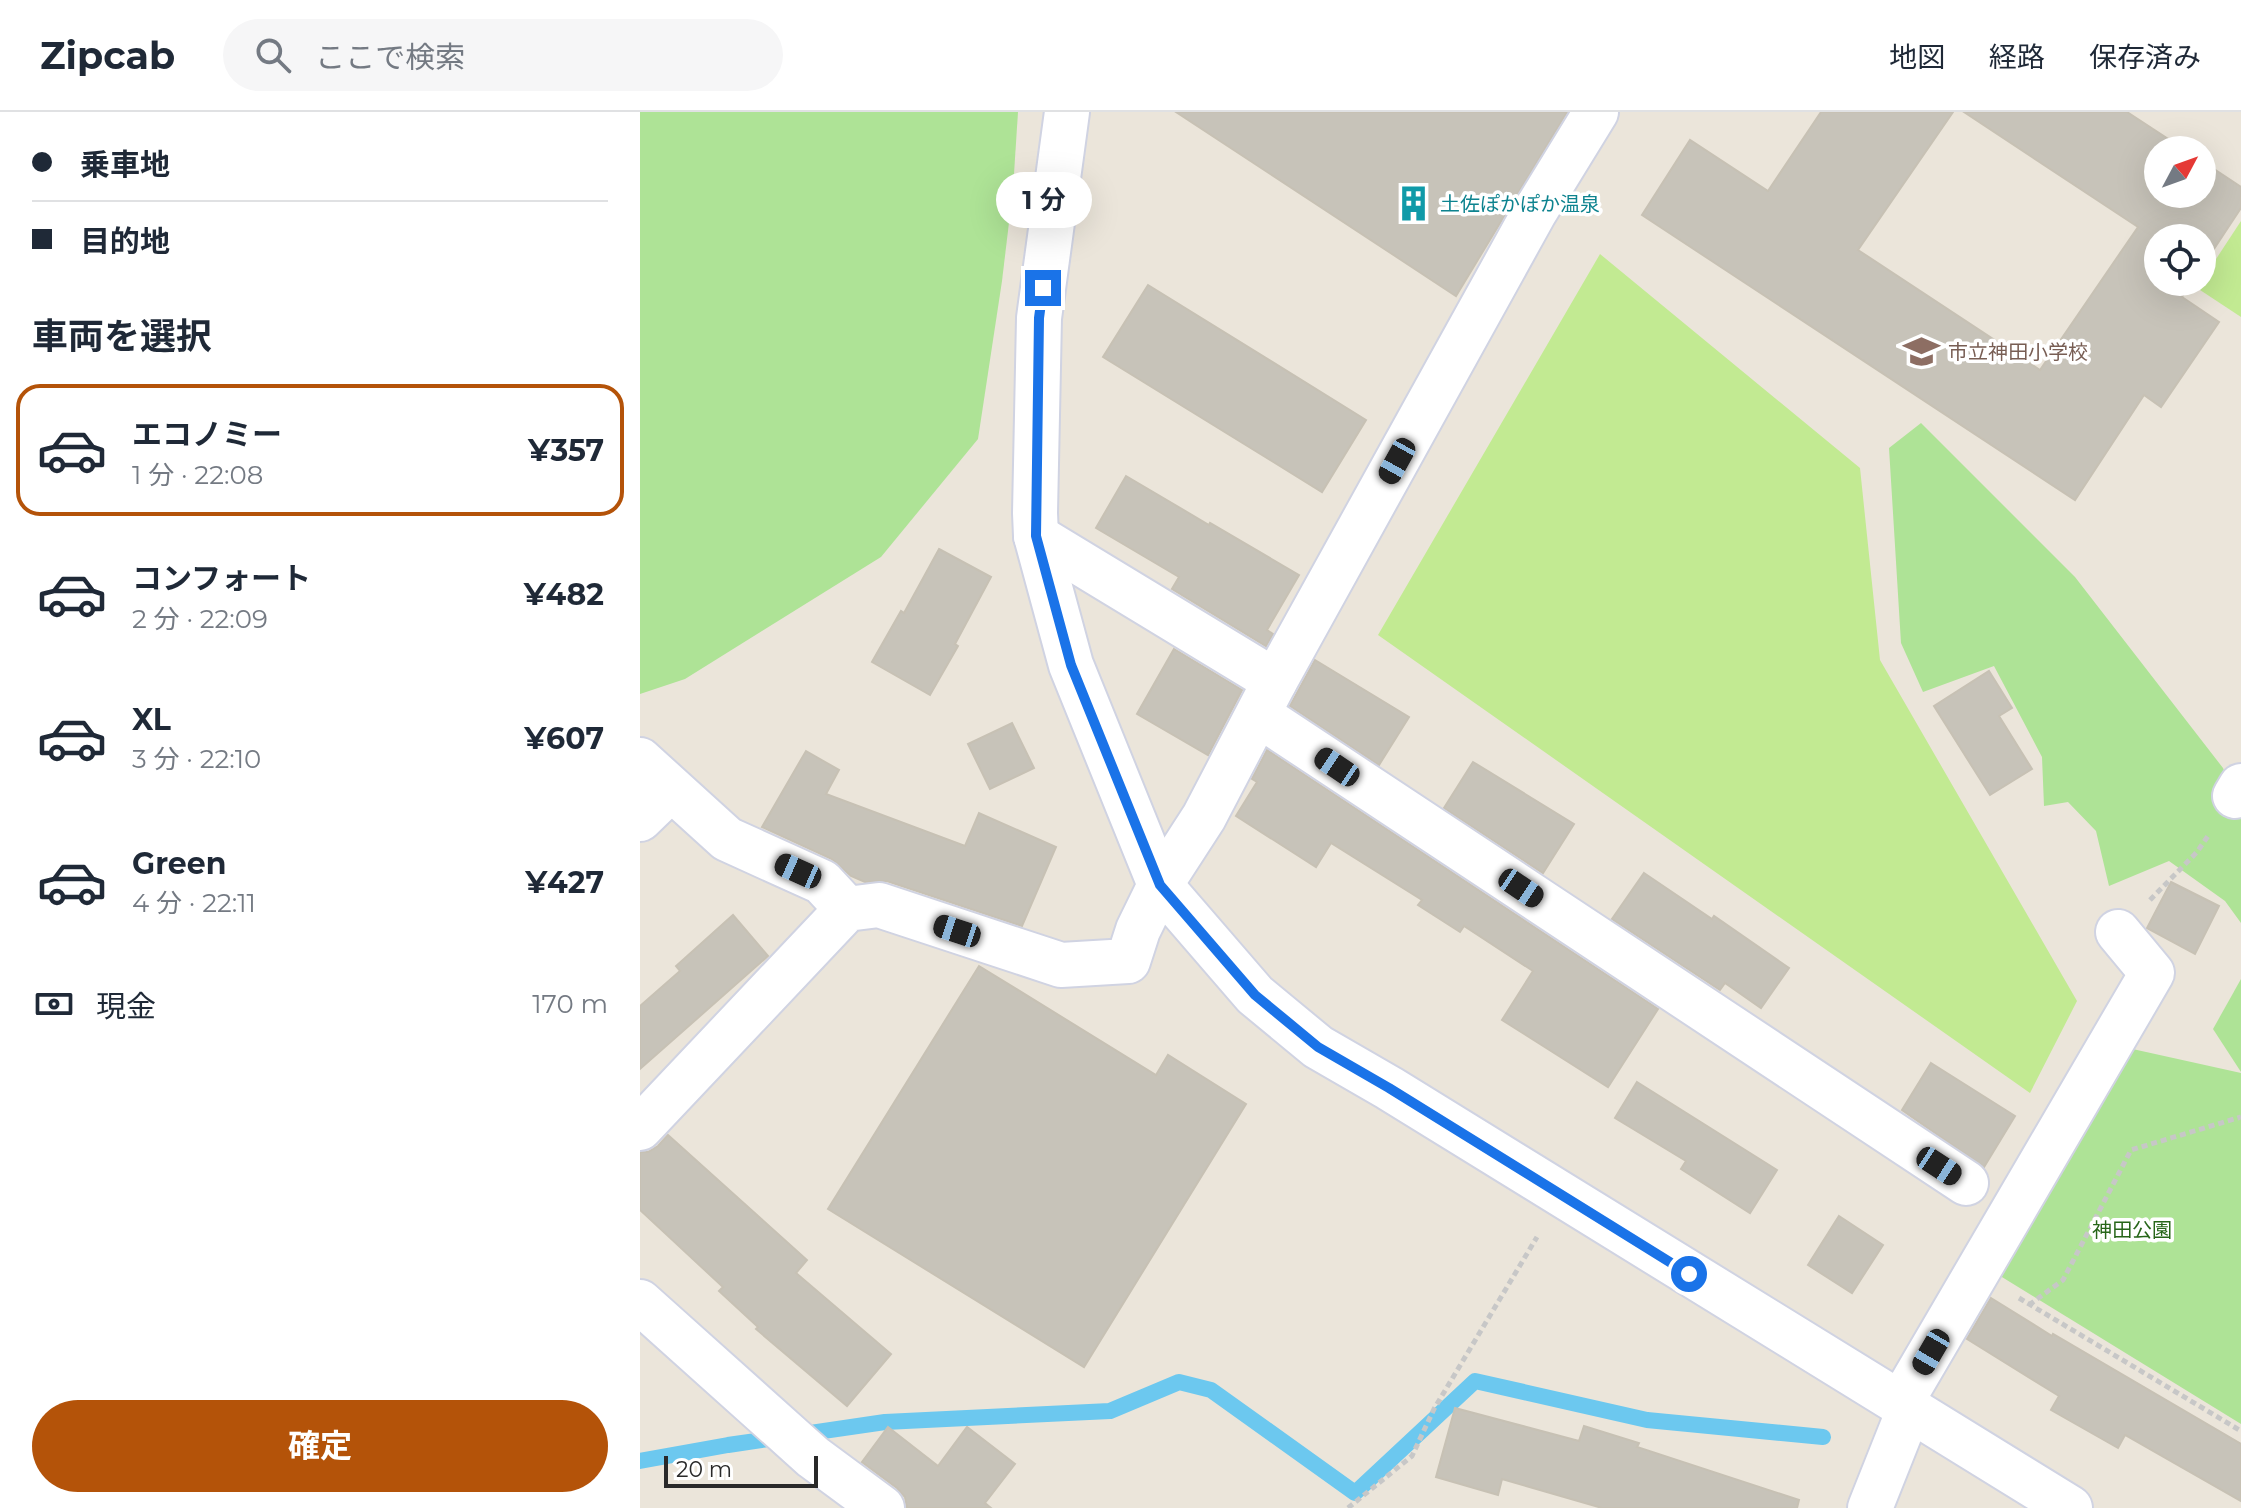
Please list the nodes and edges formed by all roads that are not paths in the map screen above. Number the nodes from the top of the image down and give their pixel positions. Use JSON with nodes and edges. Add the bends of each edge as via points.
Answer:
{"nodes":[{"id":1,"x":1067,"y":112,"type":"edge"},
{"id":2,"x":1596,"y":112,"type":"edge"},
{"id":3,"x":1036,"y":536,"type":"junction"},
{"id":4,"x":1267,"y":698,"type":"junction"},
{"id":5,"x":640,"y":760,"type":"edge"},
{"id":6,"x":671,"y":789,"type":"junction"},
{"id":7,"x":640,"y":819,"type":"edge"},
{"id":8,"x":1160,"y":885,"type":"junction"},
{"id":9,"x":847,"y":909,"type":"junction"},
{"id":10,"x":2118,"y":932,"type":"road end"},
{"id":11,"x":640,"y":1128,"type":"edge"},
{"id":12,"x":1966,"y":1183,"type":"dead end"},
{"id":13,"x":640,"y":1302,"type":"edge"},
{"id":14,"x":1905,"y":1407,"type":"junction"},
{"id":15,"x":882,"y":1508,"type":"edge"},
{"id":16,"x":1870,"y":1508,"type":"edge"},
{"id":17,"x":2070,"y":1508,"type":"edge"}],
"edges":[{"from":1,"to":3,"type":"street","via":[[1039,318]]},
{"from":2,"to":4,"type":"street","via":[[1534,213]]},
{"from":3,"to":4,"type":"street"},
{"from":3,"to":8,"type":"street","via":[[1071,665]]},
{"from":4,"to":8,"type":"street","via":[[1204,817]]},
{"from":4,"to":12,"type":"street"},
{"from":5,"to":6,"type":"street"},
{"from":6,"to":7,"type":"street"},
{"from":6,"to":9,"type":"street","via":[[727,839],[822,882]]},
{"from":8,"to":9,"type":"street","via":[[1128,961],[1061,965],[879,905]]},
{"from":8,"to":14,"type":"street","via":[[1255,995],[1318,1047]]},
{"from":9,"to":11,"type":"street"},
{"from":10,"to":14,"type":"street","via":[[2152,973]]},
{"from":13,"to":15,"type":"street","via":[[813,1457]]},
{"from":14,"to":16,"type":"street"},
{"from":14,"to":17,"type":"street"}]}
